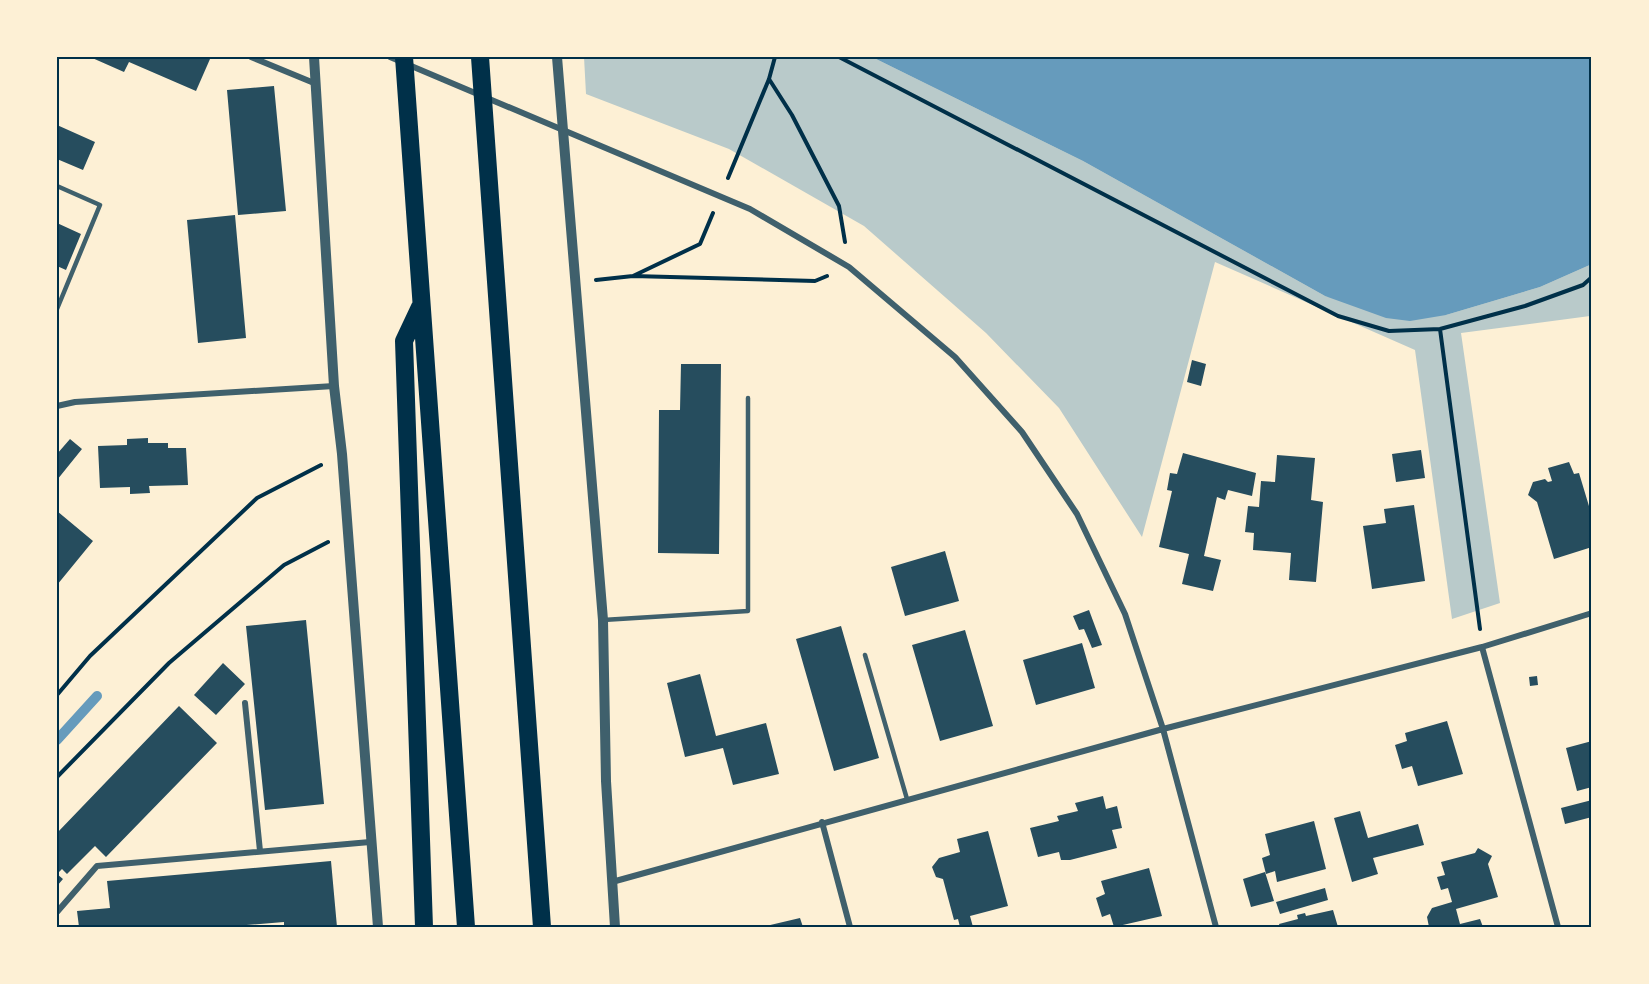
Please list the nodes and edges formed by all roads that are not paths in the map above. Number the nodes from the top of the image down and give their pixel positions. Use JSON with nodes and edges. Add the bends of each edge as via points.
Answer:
{"nodes":[{"id":1,"x":251,"y":57,"type":"edge"},
{"id":2,"x":314,"y":57,"type":"edge"},
{"id":3,"x":390,"y":57,"type":"edge"},
{"id":4,"x":404,"y":57,"type":"edge"},
{"id":5,"x":480,"y":57,"type":"edge"},
{"id":6,"x":557,"y":57,"type":"edge"},
{"id":7,"x":314,"y":83,"type":"junction"},
{"id":8,"x":57,"y":186,"type":"edge"},
{"id":9,"x":421,"y":306,"type":"junction"},
{"id":10,"x":57,"y":309,"type":"edge"},
{"id":11,"x":334,"y":386,"type":"junction"},
{"id":12,"x":748,"y":398,"type":"dead end"},
{"id":13,"x":57,"y":406,"type":"edge"},
{"id":14,"x":1592,"y":613,"type":"edge"},
{"id":15,"x":603,"y":620,"type":"junction"},
{"id":16,"x":1482,"y":647,"type":"junction"},
{"id":17,"x":865,"y":655,"type":"dead end"},
{"id":18,"x":245,"y":703,"type":"dead end"},
{"id":19,"x":1163,"y":729,"type":"junction"},
{"id":20,"x":907,"y":799,"type":"junction"},
{"id":21,"x":822,"y":822,"type":"junction"},
{"id":22,"x":370,"y":842,"type":"junction"},
{"id":23,"x":260,"y":851,"type":"junction"},
{"id":24,"x":612,"y":882,"type":"junction"},
{"id":25,"x":57,"y":912,"type":"edge"},
{"id":26,"x":378,"y":927,"type":"edge"},
{"id":27,"x":424,"y":927,"type":"edge"},
{"id":28,"x":466,"y":927,"type":"edge"},
{"id":29,"x":542,"y":927,"type":"edge"},
{"id":30,"x":615,"y":927,"type":"edge"},
{"id":31,"x":850,"y":927,"type":"edge"},
{"id":32,"x":1216,"y":927,"type":"edge"},
{"id":33,"x":1558,"y":927,"type":"edge"}],
"edges":[{"from":1,"to":7,"type":"street"},
{"from":2,"to":7,"type":"street"},
{"from":3,"to":19,"type":"street","via":[[750,209],[849,267],[955,357],[1022,432],[1077,514],[1125,614]]},
{"from":4,"to":9,"type":"highway"},
{"from":5,"to":29,"type":"highway"},
{"from":6,"to":15,"type":"street"},
{"from":7,"to":11,"type":"street"},
{"from":8,"to":10,"type":"lane","via":[[100,205]]},
{"from":9,"to":27,"type":"highway","via":[[404,341]]},
{"from":9,"to":28,"type":"highway"},
{"from":11,"to":13,"type":"street"},
{"from":11,"to":22,"type":"street"},
{"from":12,"to":15,"type":"lane","via":[[748,610]]},
{"from":14,"to":16,"type":"street"},
{"from":15,"to":24,"type":"street"},
{"from":16,"to":19,"type":"street"},
{"from":16,"to":33,"type":"street"},
{"from":17,"to":20,"type":"lane"},
{"from":18,"to":23,"type":"street"},
{"from":19,"to":20,"type":"street"},
{"from":19,"to":32,"type":"street"},
{"from":20,"to":21,"type":"street"},
{"from":21,"to":24,"type":"street"},
{"from":21,"to":31,"type":"street"},
{"from":22,"to":23,"type":"street"},
{"from":22,"to":26,"type":"street"},
{"from":23,"to":25,"type":"street","via":[[97,866]]},
{"from":24,"to":30,"type":"street"}]}
